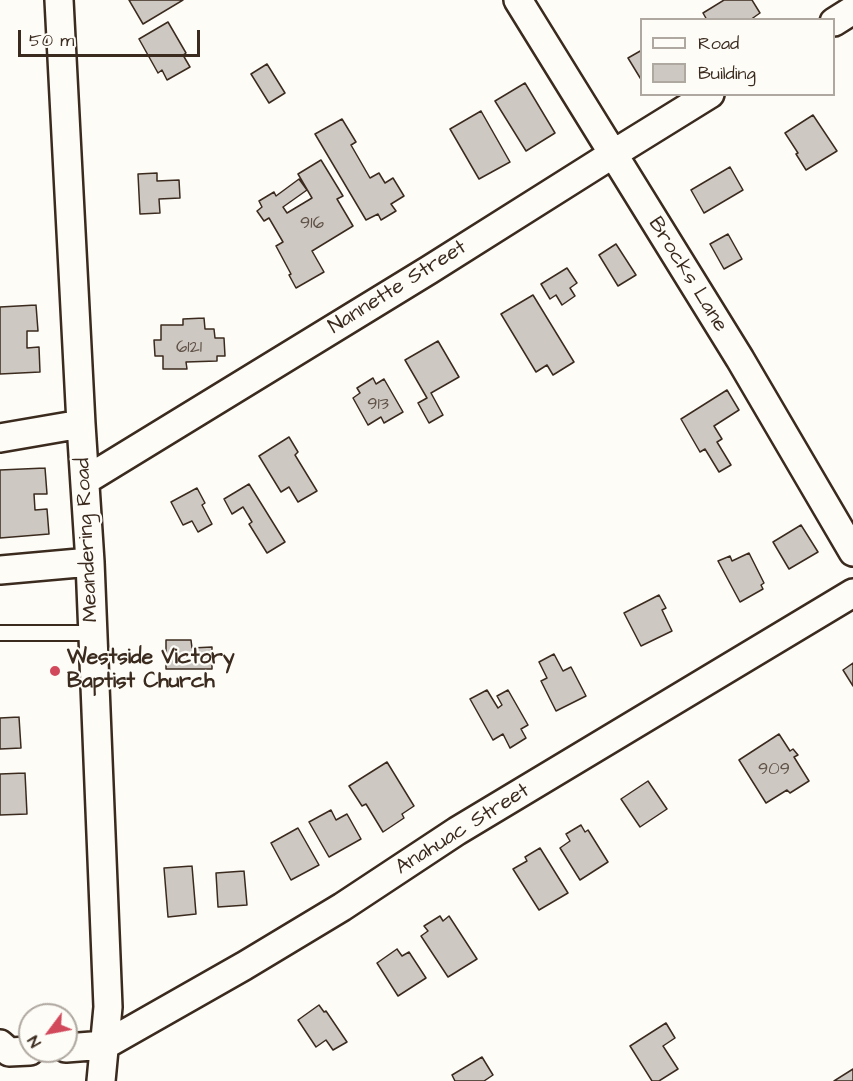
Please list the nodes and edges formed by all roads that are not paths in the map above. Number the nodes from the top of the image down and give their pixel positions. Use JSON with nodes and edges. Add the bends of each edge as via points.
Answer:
{"nodes":[{"id":1,"x":518,"y":0,"type":"edge"},
{"id":2,"x":56,"y":5,"type":"edge"},
{"id":3,"x":853,"y":10,"type":"edge"},
{"id":4,"x":835,"y":21,"type":"edge"},
{"id":5,"x":707,"y":96,"type":"edge"},
{"id":6,"x":613,"y":154,"type":"junction"},
{"id":7,"x":81,"y":424,"type":"junction"},
{"id":8,"x":0,"y":438,"type":"edge"},
{"id":9,"x":86,"y":480,"type":"junction"},
{"id":10,"x":853,"y":552,"type":"edge"},
{"id":11,"x":90,"y":562,"type":"junction"},
{"id":12,"x":0,"y":570,"type":"edge"},
{"id":13,"x":853,"y":593,"type":"edge"},
{"id":14,"x":0,"y":633,"type":"edge"},
{"id":15,"x":93,"y":633,"type":"junction"},
{"id":16,"x":0,"y":1044,"type":"edge"},
{"id":17,"x":105,"y":1045,"type":"junction"},
{"id":18,"x":78,"y":1047,"type":"edge"},
{"id":19,"x":18,"y":1052,"type":"edge"},
{"id":20,"x":101,"y":1081,"type":"edge"}],
"edges":[{"from":1,"to":6,"type":"street","name":"Brocks Lane"},
{"from":2,"to":7,"type":"street","name":"Meandering Road"},
{"from":3,"to":4,"type":"street"},
{"from":5,"to":6,"type":"street","name":"Nannette Street"},
{"from":6,"to":9,"type":"street","name":"Nannette Street"},
{"from":6,"to":10,"type":"street","name":"Brocks Lane"},
{"from":7,"to":8,"type":"street"},
{"from":7,"to":9,"type":"street","name":"Meandering Road"},
{"from":9,"to":11,"type":"street","name":"Meandering Road"},
{"from":11,"to":12,"type":"street"},
{"from":11,"to":15,"type":"street","name":"Meandering Road"},
{"from":13,"to":17,"type":"street","name":"Anahuac Street","via":[[457,831],[342,907]]},
{"from":14,"to":15,"type":"lane"},
{"from":15,"to":17,"type":"street","name":"Meandering Road","via":[[108,1007]]},
{"from":16,"to":19,"type":"street","via":[[9,1052]]},
{"from":17,"to":18,"type":"street","name":"Anahuac Street"},
{"from":17,"to":20,"type":"street","name":"Meandering Road"}]}
